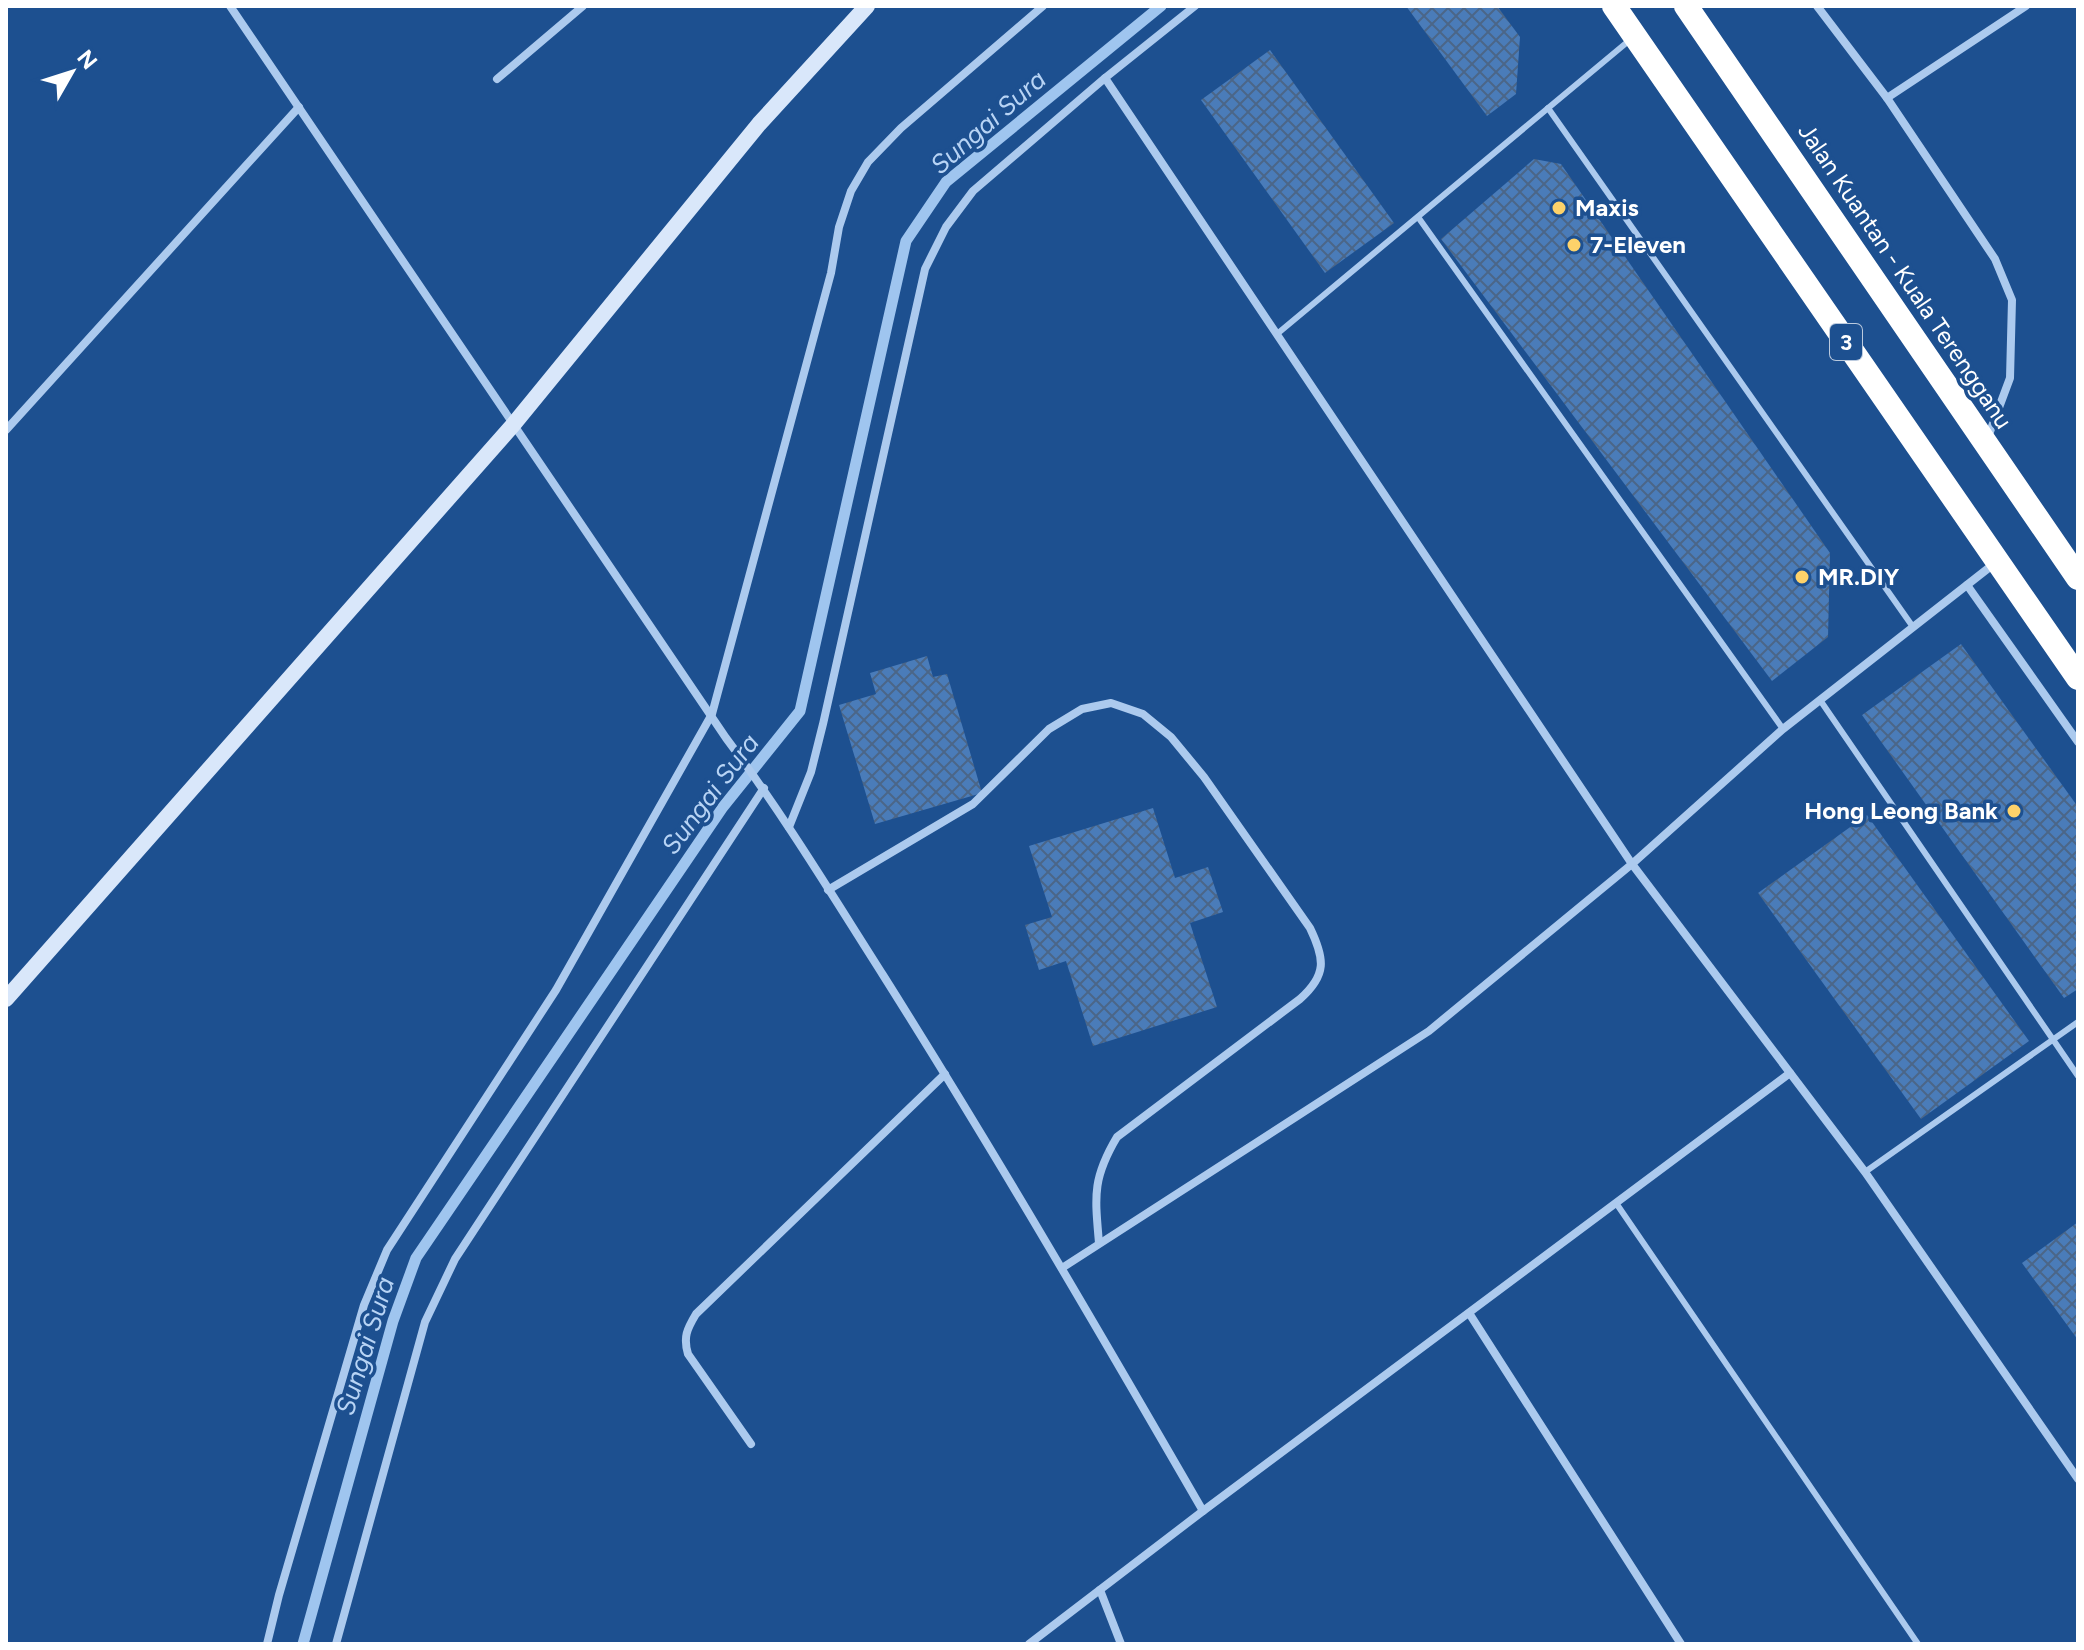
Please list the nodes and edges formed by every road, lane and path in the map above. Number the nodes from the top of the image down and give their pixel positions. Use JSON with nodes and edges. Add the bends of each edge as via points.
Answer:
{"nodes":[{"id":1,"x":230,"y":6,"type":"edge"},
{"id":2,"x":583,"y":6,"type":"edge"},
{"id":3,"x":867,"y":6,"type":"edge"},
{"id":4,"x":1043,"y":6,"type":"edge"},
{"id":5,"x":1195,"y":6,"type":"edge"},
{"id":6,"x":1614,"y":6,"type":"edge"},
{"id":7,"x":1817,"y":6,"type":"edge"},
{"id":8,"x":2026,"y":6,"type":"edge"},
{"id":9,"x":1694,"y":9,"type":"edge"},
{"id":10,"x":1635,"y":35,"type":"junction"},
{"id":11,"x":1105,"y":78,"type":"junction"},
{"id":12,"x":497,"y":79,"type":"dead end"},
{"id":13,"x":1887,"y":98,"type":"junction"},
{"id":14,"x":299,"y":107,"type":"junction"},
{"id":15,"x":1548,"y":108,"type":"junction"},
{"id":16,"x":1418,"y":217,"type":"junction"},
{"id":17,"x":1277,"y":334,"type":"junction"},
{"id":18,"x":513,"y":425,"type":"junction"},
{"id":19,"x":6,"y":430,"type":"edge"},
{"id":20,"x":1986,"y":443,"type":"junction"},
{"id":21,"x":1997,"y":561,"type":"junction"},
{"id":22,"x":2078,"y":578,"type":"edge"},
{"id":23,"x":1967,"y":585,"type":"junction"},
{"id":24,"x":1913,"y":627,"type":"junction"},
{"id":25,"x":2078,"y":678,"type":"edge"},
{"id":26,"x":1820,"y":700,"type":"junction"},
{"id":27,"x":712,"y":714,"type":"junction"},
{"id":28,"x":1783,"y":729,"type":"junction"},
{"id":29,"x":2078,"y":742,"type":"edge"},
{"id":30,"x":761,"y":785,"type":"junction"},
{"id":31,"x":789,"y":827,"type":"junction"},
{"id":32,"x":1632,"y":864,"type":"junction"},
{"id":33,"x":828,"y":890,"type":"junction"},
{"id":34,"x":6,"y":999,"type":"edge"},
{"id":35,"x":2078,"y":1022,"type":"edge"},
{"id":36,"x":2053,"y":1040,"type":"junction"},
{"id":37,"x":1790,"y":1073,"type":"junction"},
{"id":38,"x":945,"y":1074,"type":"junction"},
{"id":39,"x":2078,"y":1076,"type":"edge"},
{"id":40,"x":1865,"y":1172,"type":"junction"},
{"id":41,"x":1616,"y":1203,"type":"junction"},
{"id":42,"x":1099,"y":1243,"type":"junction"},
{"id":43,"x":1062,"y":1268,"type":"junction"},
{"id":44,"x":1469,"y":1313,"type":"junction"},
{"id":45,"x":751,"y":1444,"type":"dead end"},
{"id":46,"x":2078,"y":1479,"type":"edge"},
{"id":47,"x":1203,"y":1511,"type":"junction"},
{"id":48,"x":1100,"y":1590,"type":"junction"},
{"id":49,"x":267,"y":1644,"type":"edge"},
{"id":50,"x":336,"y":1644,"type":"edge"},
{"id":51,"x":1029,"y":1644,"type":"edge"},
{"id":52,"x":1121,"y":1644,"type":"edge"},
{"id":53,"x":1681,"y":1644,"type":"edge"},
{"id":54,"x":1918,"y":1644,"type":"edge"}],
"edges":[{"from":1,"to":14,"type":"street"},
{"from":2,"to":12,"type":"street"},
{"from":3,"to":18,"type":"street","via":[[759,124]]},
{"from":4,"to":27,"type":"street","via":[[901,128],[868,162],[851,191]]},
{"from":5,"to":11,"type":"street"},
{"from":6,"to":10,"type":"highway","number":"3"},
{"from":7,"to":13,"type":"street"},
{"from":8,"to":13,"type":"street"},
{"from":9,"to":20,"type":"highway","name":"Jalan Kuantan - Kuala Terengganu","number":"3"},
{"from":10,"to":15,"type":"lane"},
{"from":10,"to":21,"type":"highway","number":"3"},
{"from":11,"to":17,"type":"street"},
{"from":11,"to":31,"type":"street","via":[[973,191],[946,227],[925,269],[823,724]]},
{"from":13,"to":20,"type":"street","via":[[1995,259],[2012,300],[2010,378]]},
{"from":14,"to":18,"type":"street"},
{"from":14,"to":19,"type":"street"},
{"from":15,"to":16,"type":"lane"},
{"from":15,"to":24,"type":"lane"},
{"from":16,"to":17,"type":"lane"},
{"from":16,"to":28,"type":"lane"},
{"from":17,"to":32,"type":"street"},
{"from":18,"to":27,"type":"street"},
{"from":18,"to":34,"type":"street"},
{"from":20,"to":22,"type":"highway","name":"Jalan Kuantan - Kuala Terengganu","number":"3"},
{"from":21,"to":23,"type":"street"},
{"from":21,"to":25,"type":"highway","number":"3"},
{"from":23,"to":24,"type":"street"},
{"from":23,"to":29,"type":"street"},
{"from":24,"to":26,"type":"street"},
{"from":26,"to":28,"type":"street"},
{"from":26,"to":36,"type":"lane"},
{"from":27,"to":30,"type":"street"},
{"from":27,"to":49,"type":"street","via":[[556,990],[387,1250],[364,1305]]},
{"from":28,"to":32,"type":"street"},
{"from":30,"to":31,"type":"street"},
{"from":30,"to":50,"type":"street","via":[[455,1259],[425,1322]]},
{"from":31,"to":33,"type":"street"},
{"from":32,"to":37,"type":"street"},
{"from":32,"to":42,"type":"street","via":[[1429,1031]]},
{"from":33,"to":38,"type":"street"},
{"from":33,"to":42,"type":"street","via":[[973,804],[1049,729],[1082,709],[1111,703],[1143,714],[1171,737],[1204,777],[1310,928],[1319,947],[1320,974],[1300,999],[1117,1137],[1102,1162],[1095,1191]]},
{"from":35,"to":36,"type":"lane"},
{"from":36,"to":39,"type":"lane"},
{"from":36,"to":40,"type":"lane"},
{"from":37,"to":40,"type":"street"},
{"from":37,"to":41,"type":"street"},
{"from":38,"to":43,"type":"street"},
{"from":38,"to":45,"type":"street","via":[[696,1314],[686,1330],[688,1354]]},
{"from":40,"to":46,"type":"street"},
{"from":41,"to":44,"type":"street"},
{"from":41,"to":54,"type":"lane"},
{"from":42,"to":43,"type":"street"},
{"from":43,"to":47,"type":"street"},
{"from":44,"to":47,"type":"street"},
{"from":44,"to":53,"type":"street"},
{"from":47,"to":48,"type":"street"},
{"from":48,"to":51,"type":"street"},
{"from":48,"to":52,"type":"street"}]}
